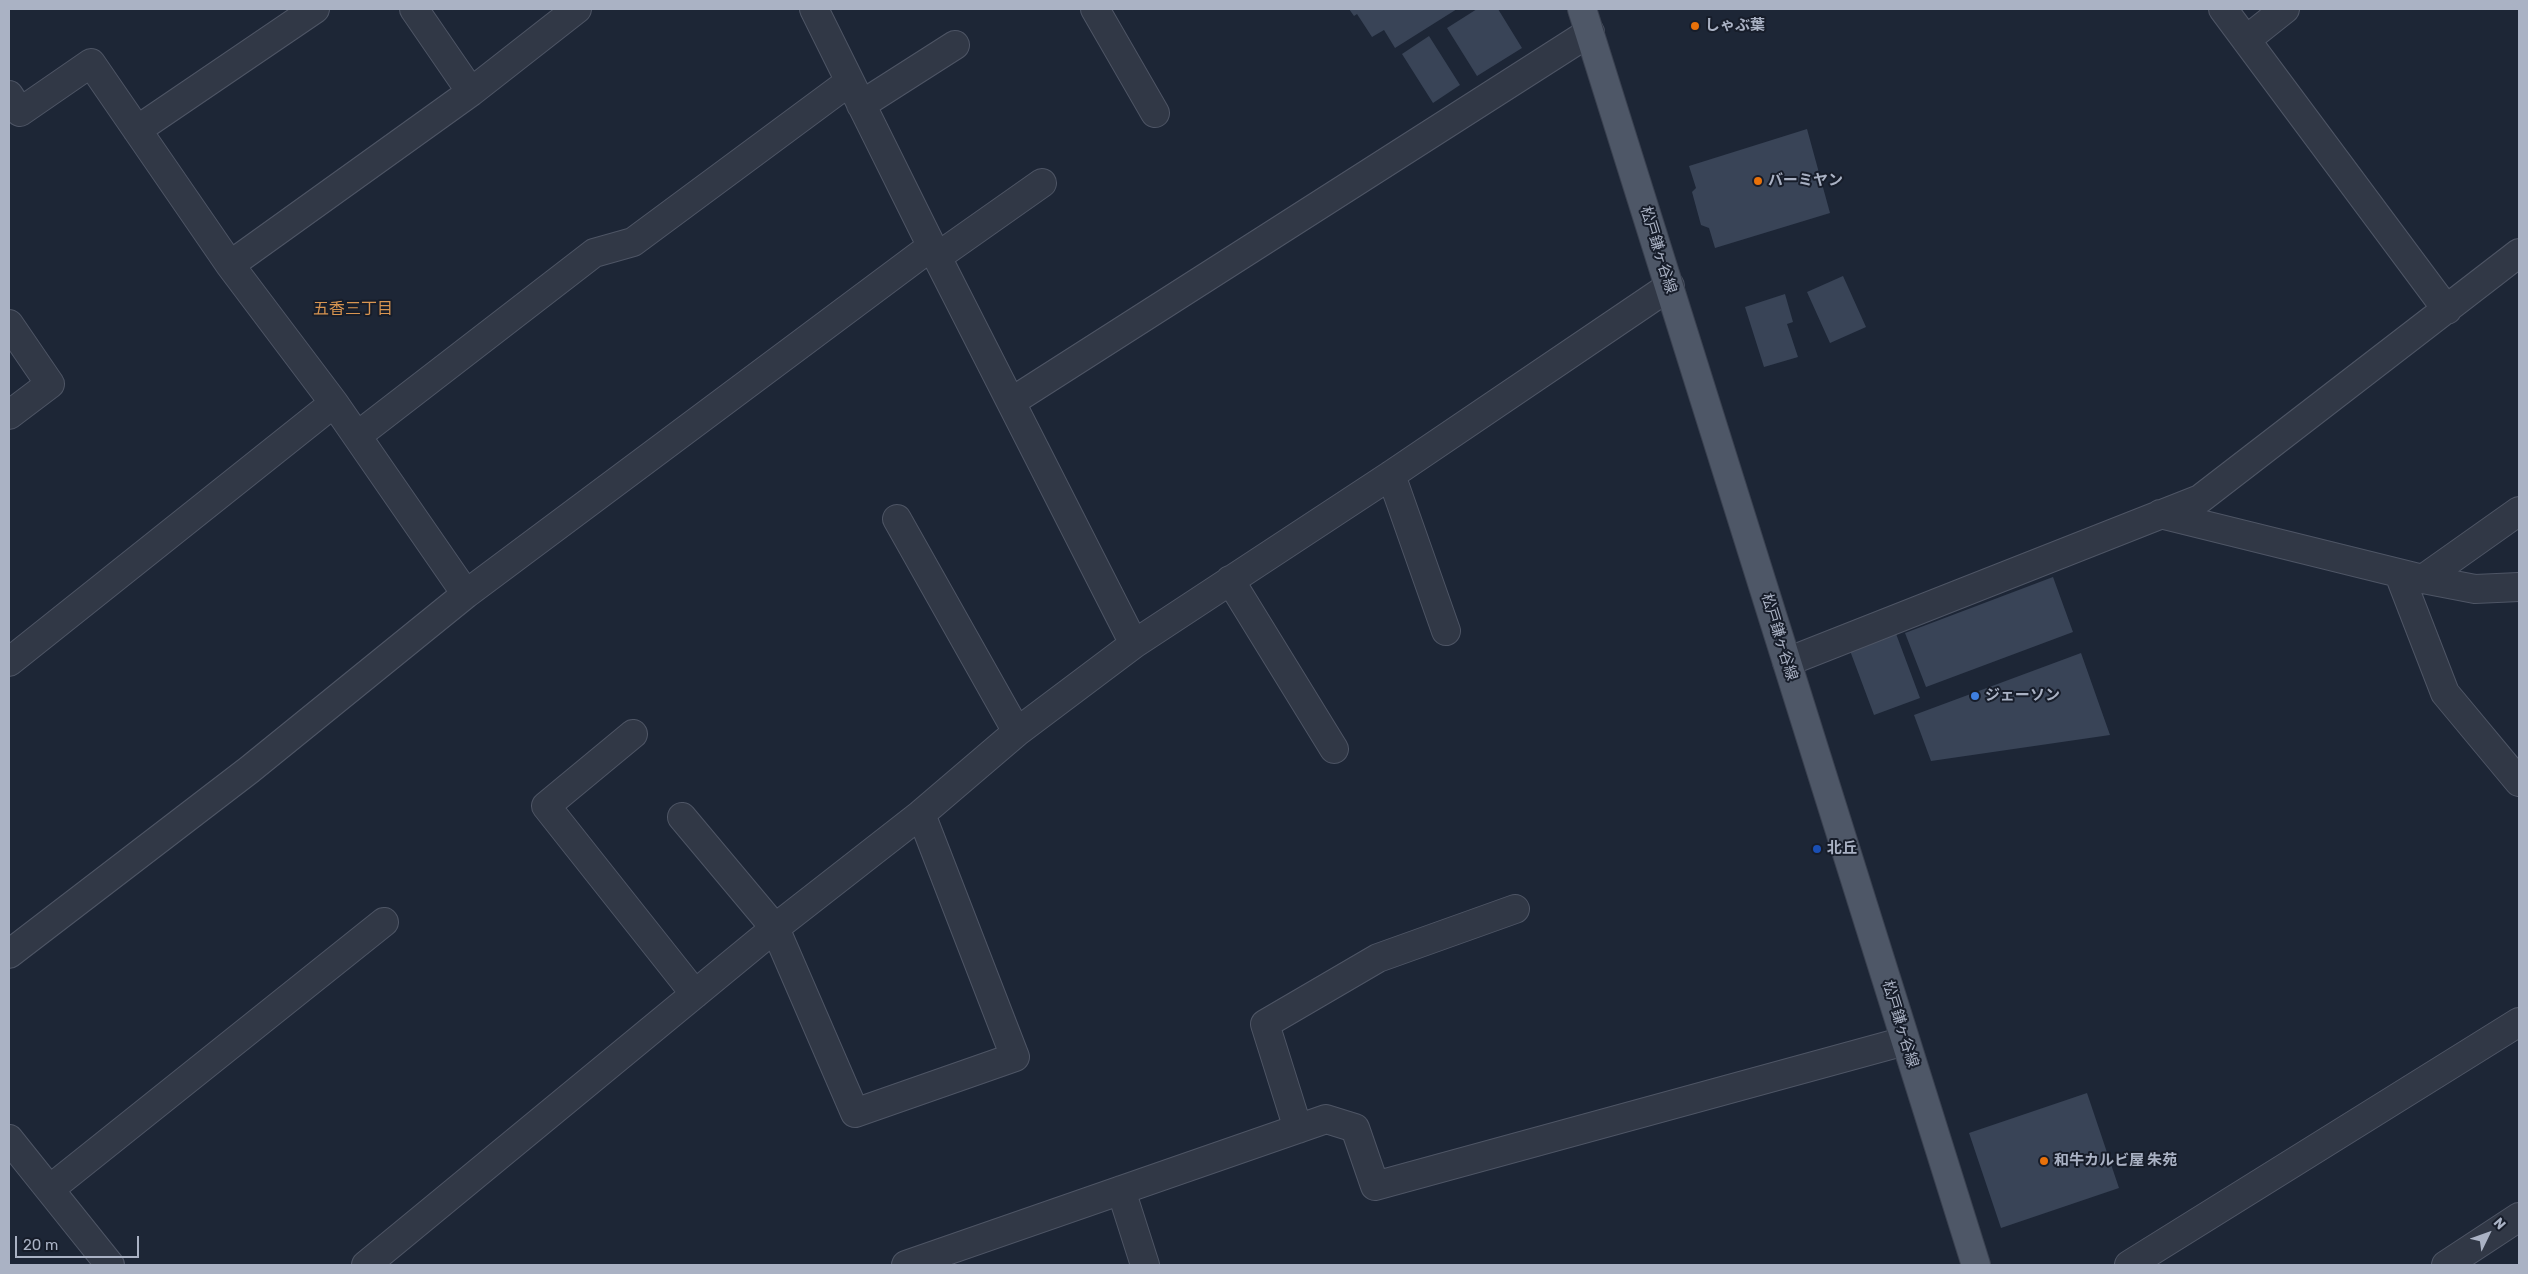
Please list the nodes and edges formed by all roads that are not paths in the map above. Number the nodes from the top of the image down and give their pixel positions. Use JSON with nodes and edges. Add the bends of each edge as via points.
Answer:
{"nodes":[{"id":1,"x":314,"y":9,"type":"edge"},
{"id":2,"x":414,"y":9,"type":"edge"},
{"id":3,"x":577,"y":9,"type":"edge"},
{"id":4,"x":814,"y":9,"type":"edge"},
{"id":5,"x":1095,"y":9,"type":"edge"},
{"id":6,"x":2223,"y":9,"type":"edge"},
{"id":7,"x":2285,"y":9,"type":"edge"},
{"id":8,"x":1586,"y":20,"type":"edge"},
{"id":9,"x":2246,"y":40,"type":"junction"},
{"id":10,"x":955,"y":45,"type":"dead end"},
{"id":11,"x":471,"y":92,"type":"junction"},
{"id":12,"x":855,"y":94,"type":"junction"},
{"id":13,"x":9,"y":95,"type":"edge"},
{"id":14,"x":1155,"y":114,"type":"dead end"},
{"id":15,"x":137,"y":130,"type":"junction"},
{"id":16,"x":1042,"y":183,"type":"dead end"},
{"id":17,"x":934,"y":252,"type":"junction"},
{"id":18,"x":2519,"y":253,"type":"edge"},
{"id":19,"x":230,"y":265,"type":"junction"},
{"id":20,"x":1670,"y":286,"type":"junction"},
{"id":21,"x":2447,"y":310,"type":"junction"},
{"id":22,"x":9,"y":324,"type":"edge"},
{"id":23,"x":1011,"y":402,"type":"junction"},
{"id":24,"x":334,"y":403,"type":"junction"},
{"id":25,"x":9,"y":415,"type":"edge"},
{"id":26,"x":357,"y":436,"type":"junction"},
{"id":27,"x":1391,"y":475,"type":"junction"},
{"id":28,"x":2519,"y":511,"type":"edge"},
{"id":29,"x":2160,"y":514,"type":"junction"},
{"id":30,"x":897,"y":519,"type":"dead end"},
{"id":31,"x":2411,"y":576,"type":"junction"},
{"id":32,"x":1230,"y":580,"type":"junction"},
{"id":33,"x":2519,"y":587,"type":"edge"},
{"id":34,"x":466,"y":594,"type":"junction"},
{"id":35,"x":1446,"y":631,"type":"dead end"},
{"id":36,"x":1134,"y":644,"type":"junction"},
{"id":37,"x":9,"y":662,"type":"edge"},
{"id":38,"x":1786,"y":662,"type":"junction"},
{"id":39,"x":1017,"y":732,"type":"junction"},
{"id":40,"x":633,"y":734,"type":"dead end"},
{"id":41,"x":1334,"y":749,"type":"dead end"},
{"id":42,"x":2519,"y":782,"type":"edge"},
{"id":43,"x":921,"y":814,"type":"junction"},
{"id":44,"x":682,"y":816,"type":"dead end"},
{"id":45,"x":1515,"y":909,"type":"dead end"},
{"id":46,"x":384,"y":922,"type":"dead end"},
{"id":47,"x":775,"y":928,"type":"junction"},
{"id":48,"x":9,"y":954,"type":"edge"},
{"id":49,"x":695,"y":994,"type":"junction"},
{"id":50,"x":2519,"y":1022,"type":"edge"},
{"id":51,"x":1905,"y":1041,"type":"junction"},
{"id":52,"x":1298,"y":1129,"type":"junction"},
{"id":53,"x":9,"y":1139,"type":"edge"},
{"id":54,"x":50,"y":1189,"type":"junction"},
{"id":55,"x":1121,"y":1190,"type":"junction"},
{"id":56,"x":2519,"y":1217,"type":"edge"},
{"id":57,"x":369,"y":1264,"type":"edge"},
{"id":58,"x":110,"y":1265,"type":"edge"},
{"id":59,"x":906,"y":1265,"type":"edge"},
{"id":60,"x":1144,"y":1265,"type":"edge"},
{"id":61,"x":1976,"y":1265,"type":"edge"},
{"id":62,"x":2129,"y":1265,"type":"edge"},
{"id":63,"x":2446,"y":1265,"type":"edge"}],
"edges":[{"from":1,"to":15,"type":"street"},
{"from":2,"to":11,"type":"street"},
{"from":3,"to":11,"type":"street"},
{"from":4,"to":12,"type":"street"},
{"from":5,"to":14,"type":"street"},
{"from":6,"to":9,"type":"street"},
{"from":7,"to":9,"type":"street"},
{"from":8,"to":20,"type":"main road","name":"松戸鎌ヶ谷線"},
{"from":8,"to":23,"type":"street"},
{"from":9,"to":21,"type":"street"},
{"from":10,"to":12,"type":"street"},
{"from":11,"to":19,"type":"street"},
{"from":12,"to":17,"type":"street"},
{"from":12,"to":26,"type":"street","via":[[633,242],[594,253]]},
{"from":13,"to":15,"type":"street","via":[[20,112],[91,64]]},
{"from":15,"to":19,"type":"street"},
{"from":16,"to":17,"type":"street"},
{"from":17,"to":23,"type":"street"},
{"from":17,"to":34,"type":"street"},
{"from":18,"to":21,"type":"street"},
{"from":19,"to":24,"type":"street"},
{"from":20,"to":27,"type":"street"},
{"from":20,"to":38,"type":"main road","name":"松戸鎌ヶ谷線"},
{"from":21,"to":29,"type":"street","via":[[2200,499]]},
{"from":22,"to":25,"type":"street","via":[[50,384]]},
{"from":23,"to":36,"type":"street"},
{"from":24,"to":26,"type":"street"},
{"from":24,"to":37,"type":"street"},
{"from":26,"to":34,"type":"street"},
{"from":27,"to":32,"type":"street"},
{"from":27,"to":35,"type":"street"},
{"from":28,"to":31,"type":"street"},
{"from":29,"to":31,"type":"street"},
{"from":29,"to":38,"type":"street"},
{"from":30,"to":39,"type":"street"},
{"from":31,"to":33,"type":"street","via":[[2475,589]]},
{"from":31,"to":42,"type":"street","via":[[2445,693]]},
{"from":32,"to":36,"type":"street"},
{"from":32,"to":41,"type":"street"},
{"from":34,"to":48,"type":"street","via":[[248,770]]},
{"from":36,"to":39,"type":"street"},
{"from":38,"to":51,"type":"main road","name":"松戸鎌ヶ谷線"},
{"from":39,"to":43,"type":"street"},
{"from":40,"to":49,"type":"street","via":[[546,806]]},
{"from":43,"to":47,"type":"street"},
{"from":43,"to":47,"type":"street","via":[[1015,1057],[855,1113]]},
{"from":44,"to":47,"type":"street"},
{"from":45,"to":52,"type":"street","via":[[1378,958],[1265,1024]]},
{"from":46,"to":54,"type":"street"},
{"from":47,"to":49,"type":"street"},
{"from":49,"to":57,"type":"street"},
{"from":50,"to":62,"type":"street"},
{"from":51,"to":52,"type":"street","via":[[1375,1186],[1355,1128],[1326,1119]]},
{"from":51,"to":61,"type":"main road","name":"松戸鎌ヶ谷線"},
{"from":52,"to":55,"type":"street"},
{"from":53,"to":54,"type":"street"},
{"from":54,"to":58,"type":"street"},
{"from":55,"to":59,"type":"street"},
{"from":55,"to":60,"type":"street"},
{"from":56,"to":63,"type":"street"}]}
